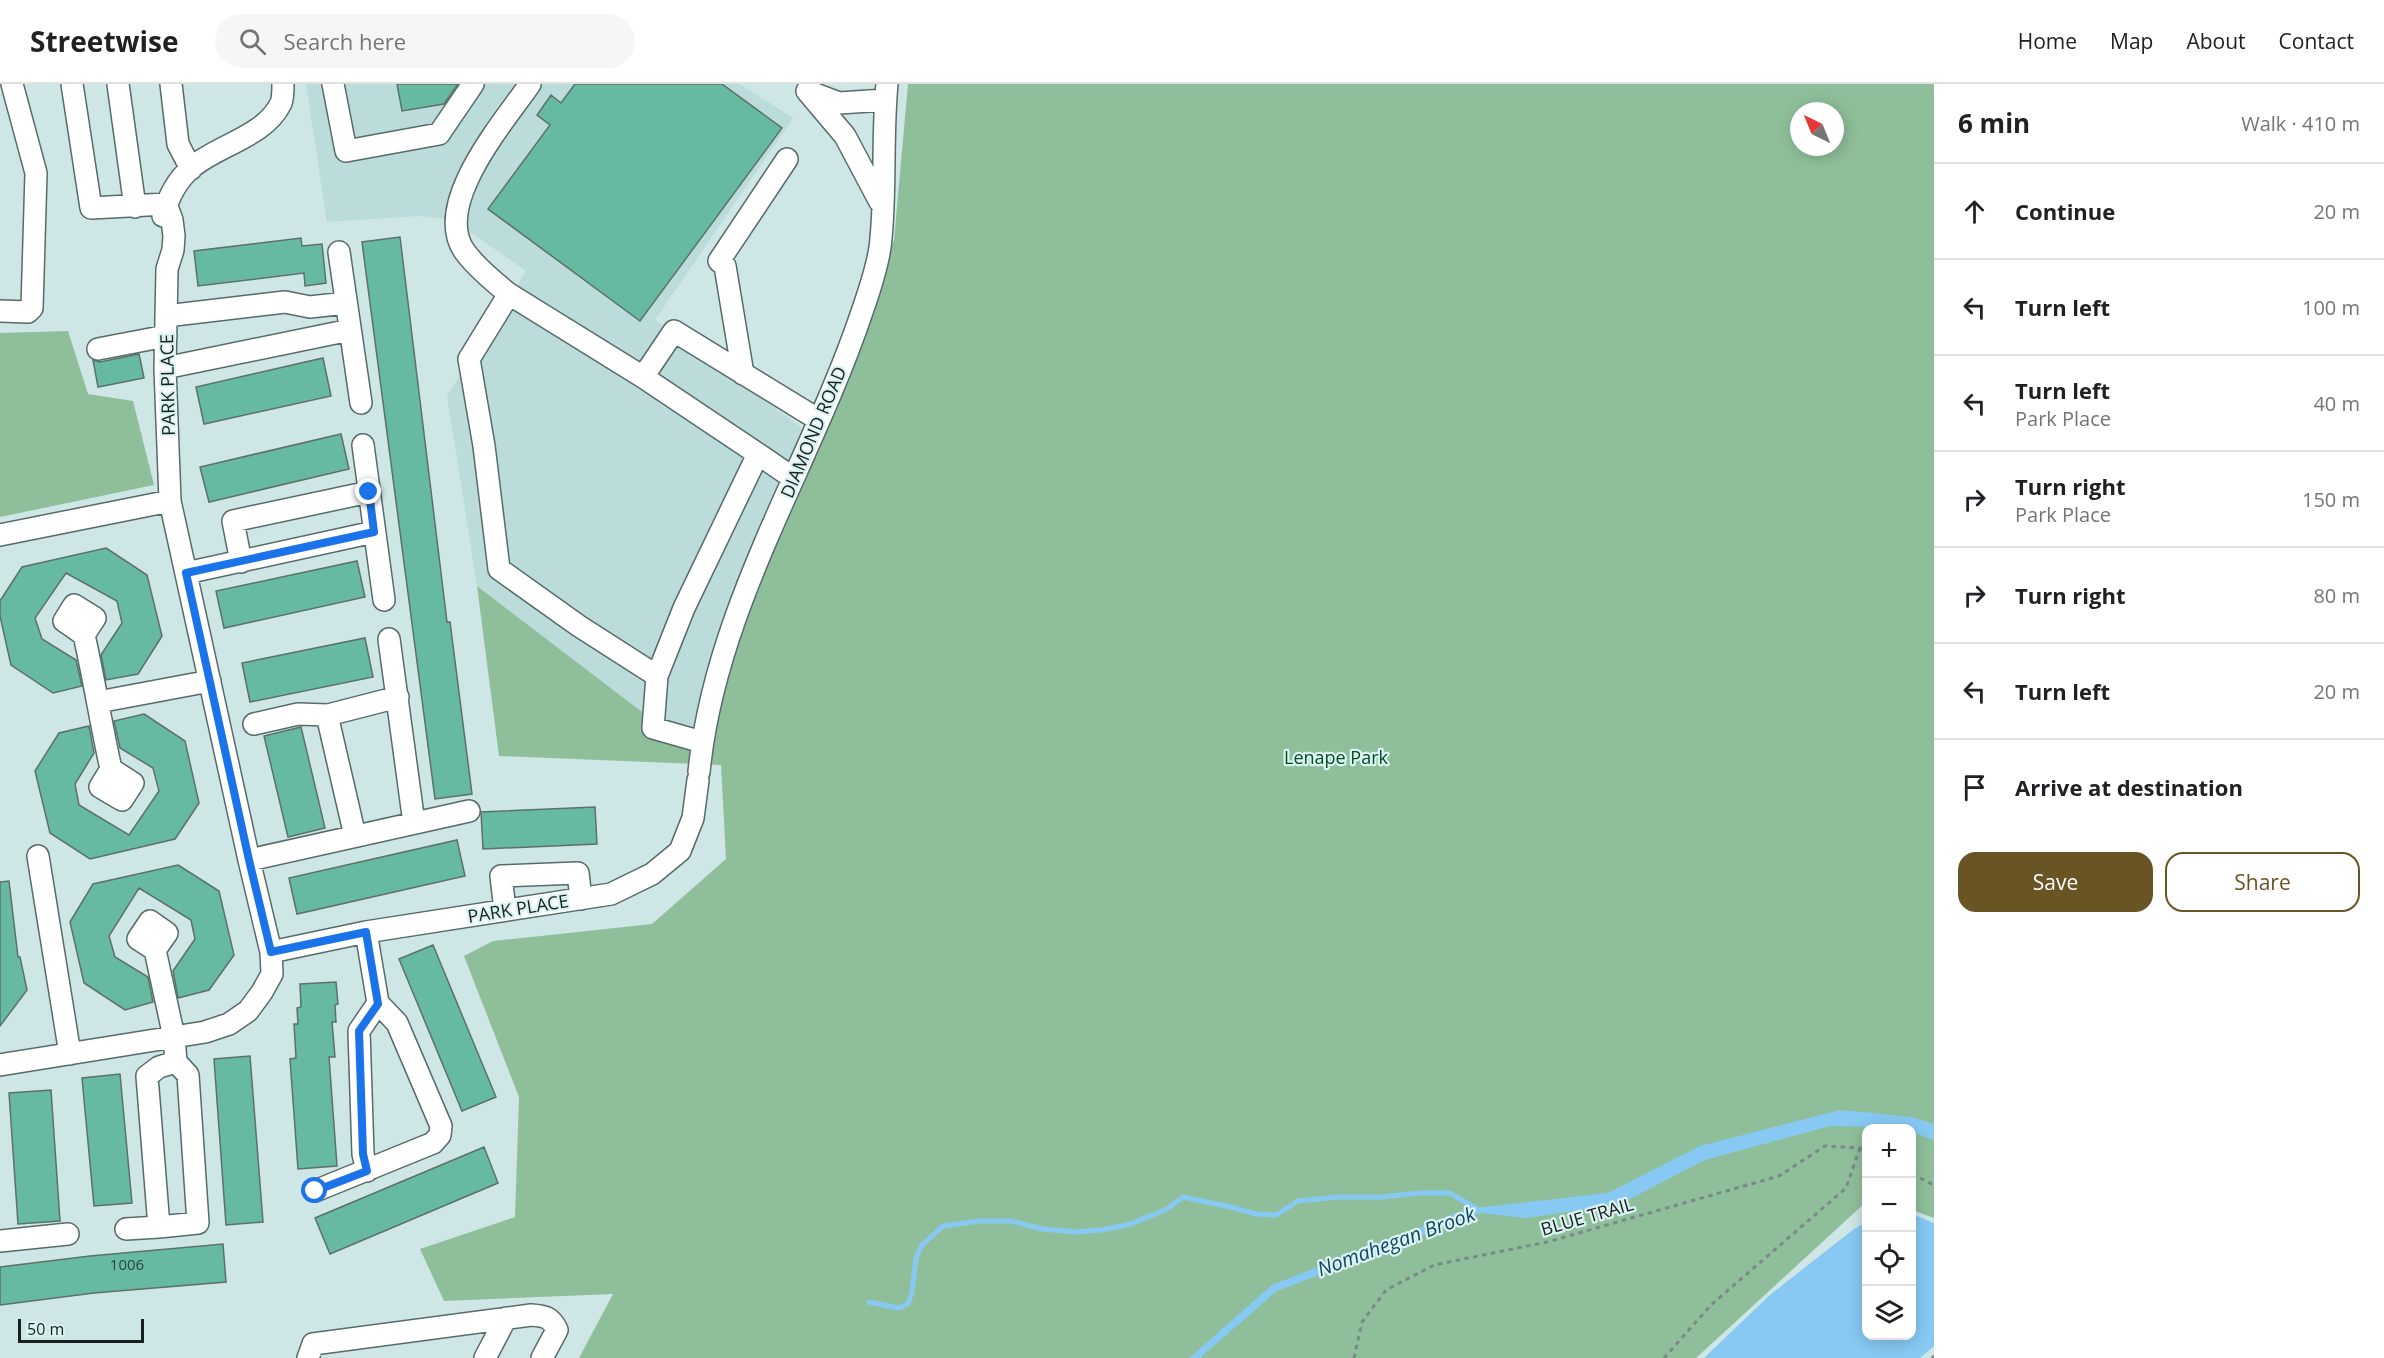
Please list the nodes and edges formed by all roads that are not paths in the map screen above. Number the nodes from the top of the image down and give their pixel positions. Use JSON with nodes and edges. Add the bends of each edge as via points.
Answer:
{"nodes":[{"id":1,"x":12,"y":84,"type":"edge"},
{"id":2,"x":72,"y":84,"type":"edge"},
{"id":3,"x":118,"y":84,"type":"edge"},
{"id":4,"x":171,"y":84,"type":"edge"},
{"id":5,"x":283,"y":84,"type":"edge"},
{"id":6,"x":333,"y":84,"type":"edge"},
{"id":7,"x":473,"y":84,"type":"edge"},
{"id":8,"x":530,"y":84,"type":"edge"},
{"id":9,"x":803,"y":87,"type":"edge"},
{"id":10,"x":886,"y":92,"type":"edge"},
{"id":11,"x":787,"y":159,"type":"dead end"},
{"id":12,"x":191,"y":169,"type":"junction"},
{"id":13,"x":166,"y":204,"type":"junction"},
{"id":14,"x":882,"y":205,"type":"junction"},
{"id":15,"x":135,"y":207,"type":"junction"},
{"id":16,"x":339,"y":252,"type":"dead end"},
{"id":17,"x":509,"y":294,"type":"junction"},
{"id":18,"x":346,"y":303,"type":"junction"},
{"id":19,"x":0,"y":311,"type":"edge"},
{"id":20,"x":166,"y":326,"type":"junction"},
{"id":21,"x":350,"y":330,"type":"junction"},
{"id":22,"x":99,"y":349,"type":"dead end"},
{"id":23,"x":165,"y":368,"type":"junction"},
{"id":24,"x":743,"y":374,"type":"junction"},
{"id":25,"x":643,"y":377,"type":"junction"},
{"id":26,"x":361,"y":403,"type":"dead end"},
{"id":27,"x":819,"y":420,"type":"junction"},
{"id":28,"x":363,"y":445,"type":"dead end"},
{"id":29,"x":758,"y":454,"type":"junction"},
{"id":30,"x":793,"y":478,"type":"junction"},
{"id":31,"x":369,"y":492,"type":"junction"},
{"id":32,"x":170,"y":501,"type":"junction"},
{"id":33,"x":374,"y":532,"type":"junction"},
{"id":34,"x":0,"y":535,"type":"edge"},
{"id":35,"x":241,"y":562,"type":"junction"},
{"id":36,"x":186,"y":573,"type":"junction"},
{"id":37,"x":384,"y":600,"type":"dead end"},
{"id":38,"x":84,"y":635,"type":"dead end"},
{"id":39,"x":389,"y":639,"type":"dead end"},
{"id":40,"x":657,"y":676,"type":"junction"},
{"id":41,"x":210,"y":681,"type":"junction"},
{"id":42,"x":398,"y":697,"type":"junction"},
{"id":43,"x":98,"y":702,"type":"junction"},
{"id":44,"x":327,"y":715,"type":"junction"},
{"id":45,"x":254,"y":724,"type":"dead end"},
{"id":46,"x":702,"y":742,"type":"junction"},
{"id":47,"x":111,"y":769,"type":"dead end"},
{"id":48,"x":699,"y":776,"type":"joint"},
{"id":49,"x":469,"y":811,"type":"dead end"},
{"id":50,"x":414,"y":823,"type":"junction"},
{"id":51,"x":354,"y":836,"type":"junction"},
{"id":52,"x":38,"y":856,"type":"dead end"},
{"id":53,"x":249,"y":860,"type":"junction"},
{"id":54,"x":581,"y":899,"type":"junction"},
{"id":55,"x":505,"y":910,"type":"junction"},
{"id":56,"x":366,"y":932,"type":"junction"},
{"id":57,"x":155,"y":950,"type":"dead end"},
{"id":58,"x":271,"y":952,"type":"junction"},
{"id":59,"x":378,"y":1004,"type":"junction"},
{"id":60,"x":174,"y":1037,"type":"junction"},
{"id":61,"x":70,"y":1054,"type":"junction"},
{"id":62,"x":176,"y":1062,"type":"junction"},
{"id":63,"x":0,"y":1065,"type":"edge"},
{"id":64,"x":367,"y":1171,"type":"junction"},
{"id":65,"x":315,"y":1191,"type":"dead end"},
{"id":66,"x":159,"y":1227,"type":"junction"},
{"id":67,"x":126,"y":1229,"type":"dead end"},
{"id":68,"x":68,"y":1234,"type":"dead end"},
{"id":69,"x":0,"y":1241,"type":"edge"},
{"id":70,"x":506,"y":1318,"type":"junction"},
{"id":71,"x":308,"y":1358,"type":"edge"},
{"id":72,"x":485,"y":1358,"type":"edge"},
{"id":73,"x":542,"y":1358,"type":"edge"}],
"edges":[{"from":1,"to":19,"type":"street","via":[[36,172],[32,308],[28,312]]},
{"from":2,"to":15,"type":"street","via":[[91,208]]},
{"from":3,"to":15,"type":"street"},
{"from":4,"to":12,"type":"street","via":[[178,144]]},
{"from":5,"to":12,"type":"street","via":[[281,102],[269,118]]},
{"from":6,"to":7,"type":"street","via":[[346,151],[439,134]]},
{"from":8,"to":17,"type":"street","via":[[480,156],[459,198],[455,225],[464,251]]},
{"from":9,"to":10,"type":"street","via":[[851,104]]},
{"from":9,"to":14,"type":"street","via":[[845,135]]},
{"from":10,"to":14,"type":"street","name":"DIAMOND ROAD"},
{"from":11,"to":24,"type":"street","via":[[719,261],[725,266]]},
{"from":12,"to":13,"type":"street"},
{"from":13,"to":15,"type":"street"},
{"from":13,"to":20,"type":"street","name":"PARK PLACE","via":[[161,252],[167,269]]},
{"from":14,"to":27,"type":"street","name":"DIAMOND ROAD","via":[[881,240],[863,310]]},
{"from":16,"to":18,"type":"street"},
{"from":17,"to":25,"type":"street"},
{"from":17,"to":40,"type":"street","via":[[469,359],[499,568]]},
{"from":18,"to":20,"type":"street","via":[[310,307],[285,302]]},
{"from":18,"to":21,"type":"street"},
{"from":20,"to":22,"type":"street"},
{"from":20,"to":23,"type":"street","name":"PARK PLACE"},
{"from":21,"to":23,"type":"street"},
{"from":21,"to":26,"type":"street"},
{"from":23,"to":32,"type":"street","name":"PARK PLACE"},
{"from":24,"to":25,"type":"street","via":[[674,332]]},
{"from":24,"to":27,"type":"street"},
{"from":25,"to":29,"type":"street"},
{"from":27,"to":30,"type":"street","name":"DIAMOND ROAD"},
{"from":28,"to":31,"type":"street"},
{"from":29,"to":30,"type":"street"},
{"from":29,"to":40,"type":"street","via":[[684,608]]},
{"from":30,"to":46,"type":"street","name":"DIAMOND ROAD","via":[[730,633]]},
{"from":31,"to":33,"type":"street"},
{"from":31,"to":35,"type":"street","via":[[233,520]]},
{"from":32,"to":34,"type":"street"},
{"from":32,"to":36,"type":"street","name":"PARK PLACE"},
{"from":33,"to":35,"type":"street"},
{"from":33,"to":37,"type":"street"},
{"from":35,"to":36,"type":"street"},
{"from":36,"to":41,"type":"street","name":"PARK PLACE"},
{"from":38,"to":43,"type":"street"},
{"from":39,"to":42,"type":"street"},
{"from":40,"to":46,"type":"street","via":[[653,728]]},
{"from":41,"to":43,"type":"street"},
{"from":41,"to":53,"type":"street","name":"PARK PLACE"},
{"from":42,"to":44,"type":"street"},
{"from":42,"to":50,"type":"street"},
{"from":43,"to":47,"type":"street"},
{"from":44,"to":45,"type":"street","via":[[298,714]]},
{"from":44,"to":51,"type":"street"},
{"from":46,"to":48,"type":"street","name":"DIAMOND ROAD"},
{"from":48,"to":54,"type":"street","name":"PARK PLACE","via":[[693,818],[680,851],[652,874],[611,894]]},
{"from":49,"to":50,"type":"street"},
{"from":50,"to":51,"type":"street"},
{"from":51,"to":53,"type":"street"},
{"from":52,"to":61,"type":"street"},
{"from":53,"to":58,"type":"street","name":"PARK PLACE"},
{"from":54,"to":55,"type":"street","name":"PARK PLACE"},
{"from":54,"to":55,"type":"street","via":[[578,873],[501,876]]},
{"from":55,"to":56,"type":"street","name":"PARK PLACE"},
{"from":56,"to":58,"type":"street","name":"PARK PLACE"},
{"from":56,"to":59,"type":"street"},
{"from":57,"to":60,"type":"street"},
{"from":58,"to":60,"type":"street","name":"PARK PLACE","via":[[272,974],[248,1011],[229,1024]]},
{"from":59,"to":64,"type":"street","via":[[359,1031],[363,1154]]},
{"from":59,"to":64,"type":"street","via":[[397,1023],[441,1126],[440,1136],[433,1143]]},
{"from":60,"to":61,"type":"street","name":"PARK PLACE"},
{"from":60,"to":62,"type":"street"},
{"from":61,"to":63,"type":"street","name":"PARK PLACE"},
{"from":62,"to":66,"type":"street","via":[[159,1066],[147,1076]]},
{"from":62,"to":66,"type":"street","via":[[188,1075],[198,1223]]},
{"from":64,"to":65,"type":"street"},
{"from":66,"to":67,"type":"street"},
{"from":68,"to":69,"type":"street"},
{"from":70,"to":71,"type":"street","via":[[313,1344]]},
{"from":70,"to":72,"type":"street"},
{"from":70,"to":73,"type":"street","via":[[545,1316],[552,1321],[557,1330]]}]}
